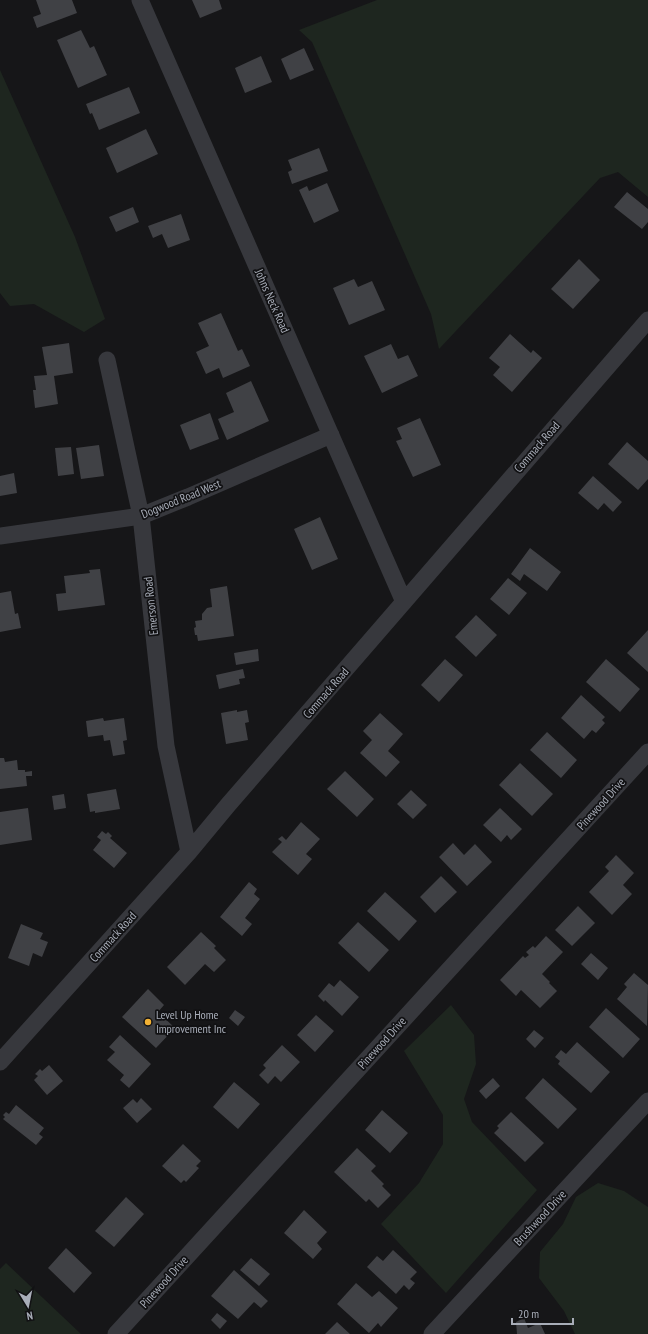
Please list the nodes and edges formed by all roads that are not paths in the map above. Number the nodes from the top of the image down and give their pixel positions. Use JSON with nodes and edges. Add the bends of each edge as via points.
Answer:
{"nodes":[{"id":1,"x":140,"y":0,"type":"edge"},
{"id":2,"x":648,"y":320,"type":"edge"},
{"id":3,"x":107,"y":360,"type":"dead end"},
{"id":4,"x":331,"y":435,"type":"junction"},
{"id":5,"x":141,"y":516,"type":"junction"},
{"id":6,"x":0,"y":536,"type":"edge"},
{"id":7,"x":404,"y":602,"type":"junction"},
{"id":8,"x":648,"y":752,"type":"edge"},
{"id":9,"x":189,"y":852,"type":"junction"},
{"id":10,"x":0,"y":1062,"type":"edge"},
{"id":11,"x":648,"y":1101,"type":"edge"},
{"id":12,"x":116,"y":1334,"type":"edge"},
{"id":13,"x":432,"y":1334,"type":"edge"}],
"edges":[{"from":1,"to":4,"type":"street","name":"Johns Neck Road"},
{"from":2,"to":7,"type":"street","name":"Commack Road"},
{"from":3,"to":5,"type":"street","name":"Emerson Road"},
{"from":4,"to":5,"type":"street","name":"Dogwood Road West"},
{"from":4,"to":7,"type":"street","name":"Johns Neck Road"},
{"from":5,"to":6,"type":"street","name":"Dogwood Road West"},
{"from":5,"to":9,"type":"street","name":"Emerson Road","via":[[166,746]]},
{"from":7,"to":9,"type":"street","name":"Commack Road"},
{"from":8,"to":12,"type":"street","name":"Pinewood Drive"},
{"from":9,"to":10,"type":"street","name":"Commack Road"},
{"from":11,"to":13,"type":"street","name":"Brushwood Drive"}]}
